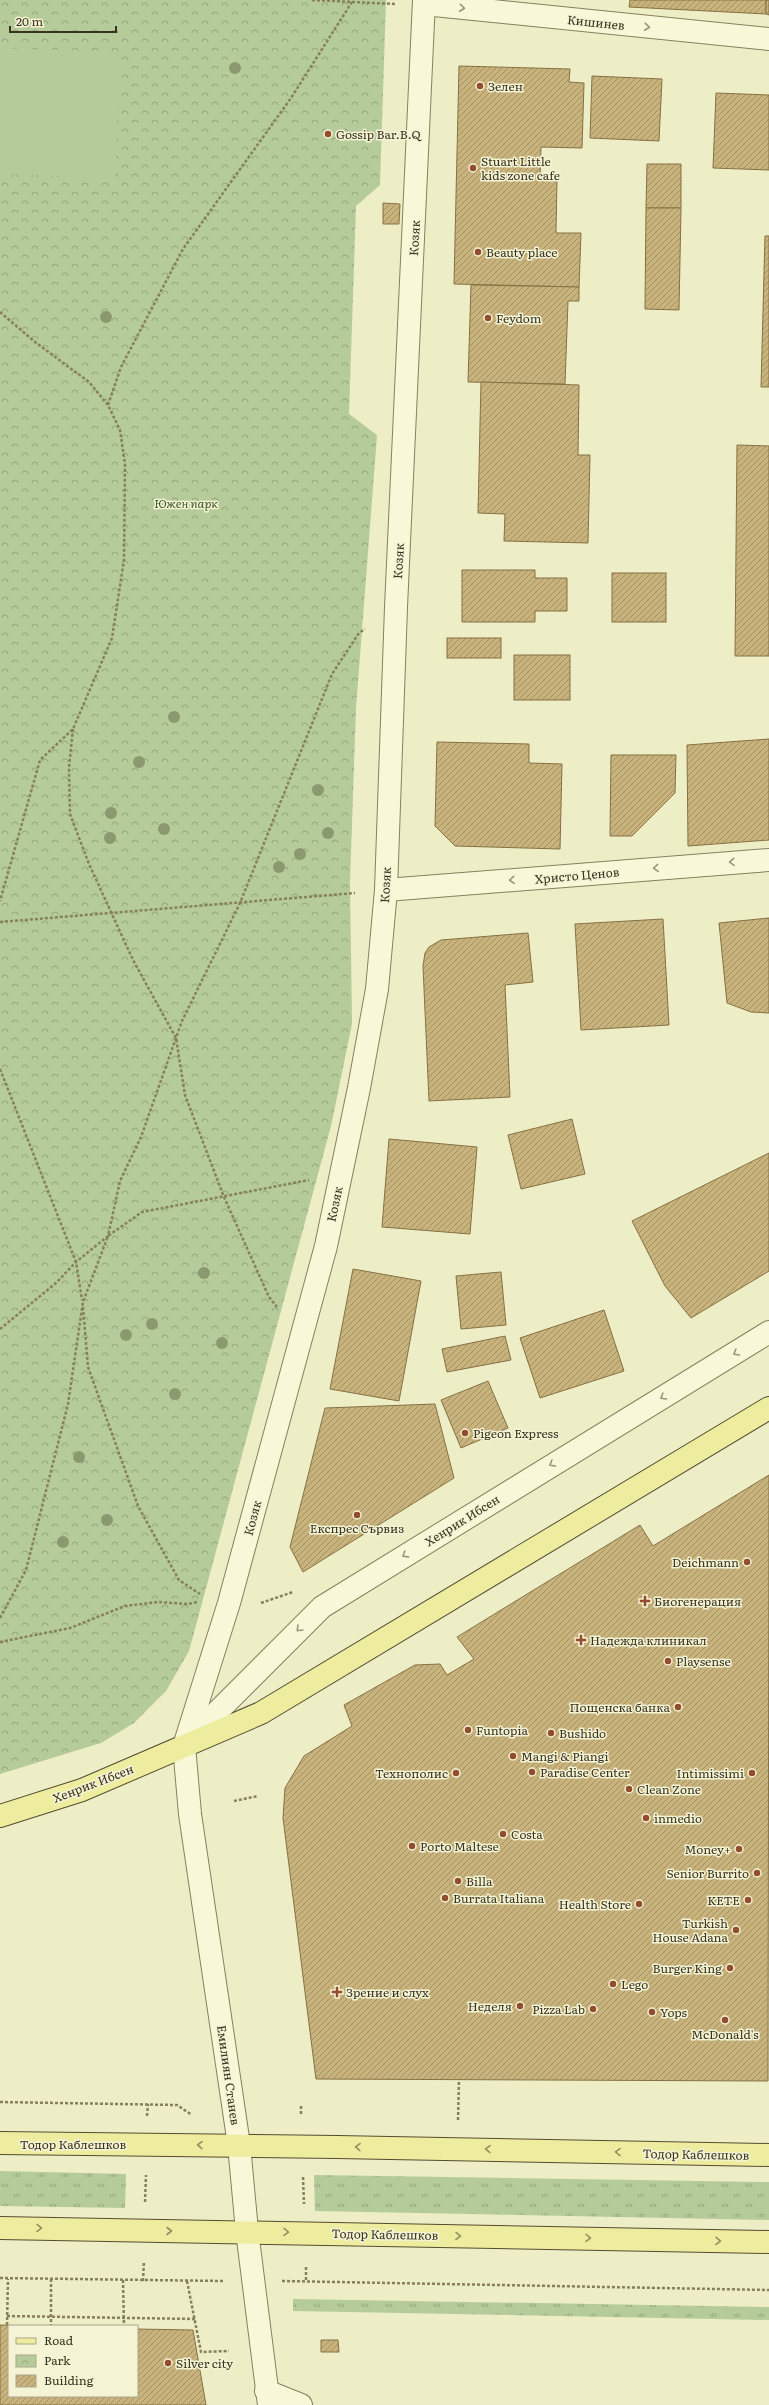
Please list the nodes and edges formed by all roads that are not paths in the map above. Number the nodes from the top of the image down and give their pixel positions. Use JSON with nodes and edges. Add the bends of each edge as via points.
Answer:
{"nodes":[{"id":1,"x":424,"y":2,"type":"edge"},
{"id":2,"x":769,"y":39,"type":"edge"},
{"id":3,"x":769,"y":860,"type":"edge"},
{"id":4,"x":386,"y":890,"type":"junction"},
{"id":5,"x":769,"y":1332,"type":"edge"},
{"id":6,"x":769,"y":1408,"type":"edge"},
{"id":7,"x":184,"y":1746,"type":"junction"},
{"id":8,"x":0,"y":1816,"type":"edge"},
{"id":9,"x":0,"y":2143,"type":"edge"},
{"id":10,"x":239,"y":2145,"type":"junction"},
{"id":11,"x":769,"y":2155,"type":"edge"},
{"id":12,"x":0,"y":2228,"type":"edge"},
{"id":13,"x":247,"y":2231,"type":"junction"},
{"id":14,"x":769,"y":2242,"type":"edge"},
{"id":15,"x":268,"y":2398,"type":"edge"},
{"id":16,"x":301,"y":2405,"type":"edge"}],
"edges":[{"from":1,"to":2,"type":"street","name":"Кишинев","one_way":true},
{"from":1,"to":4,"type":"street","name":"Козяк","via":[[396,607]]},
{"from":3,"to":4,"type":"street","name":"Христо Ценов","one_way":true},
{"from":4,"to":7,"type":"street","name":"Козяк","via":[[376,988],[359,1088],[326,1246],[229,1603]]},
{"from":5,"to":7,"type":"street","name":"Хенрик Ибсен","one_way":true,"via":[[322,1607]]},
{"from":6,"to":7,"type":"main road","name":"Хенрик Ибсен","via":[[261,1713]]},
{"from":7,"to":8,"type":"main road","name":"Хенрик Ибсен","via":[[82,1790]]},
{"from":7,"to":10,"type":"street","name":"Емилиян Станев","via":[[190,1814]]},
{"from":10,"to":9,"type":"main road","name":"Тодор Каблешков","one_way":true},
{"from":11,"to":10,"type":"main road","name":"Тодор Каблешков","one_way":true},
{"from":10,"to":13,"type":"street","name":"Емилиян Станев"},
{"from":12,"to":13,"type":"main road","name":"Тодор Каблешков","one_way":true},
{"from":13,"to":14,"type":"main road","name":"Тодор Каблешков","one_way":true},
{"from":13,"to":15,"type":"street","name":"Емилиян Станев"},
{"from":15,"to":16,"type":"street"}]}
